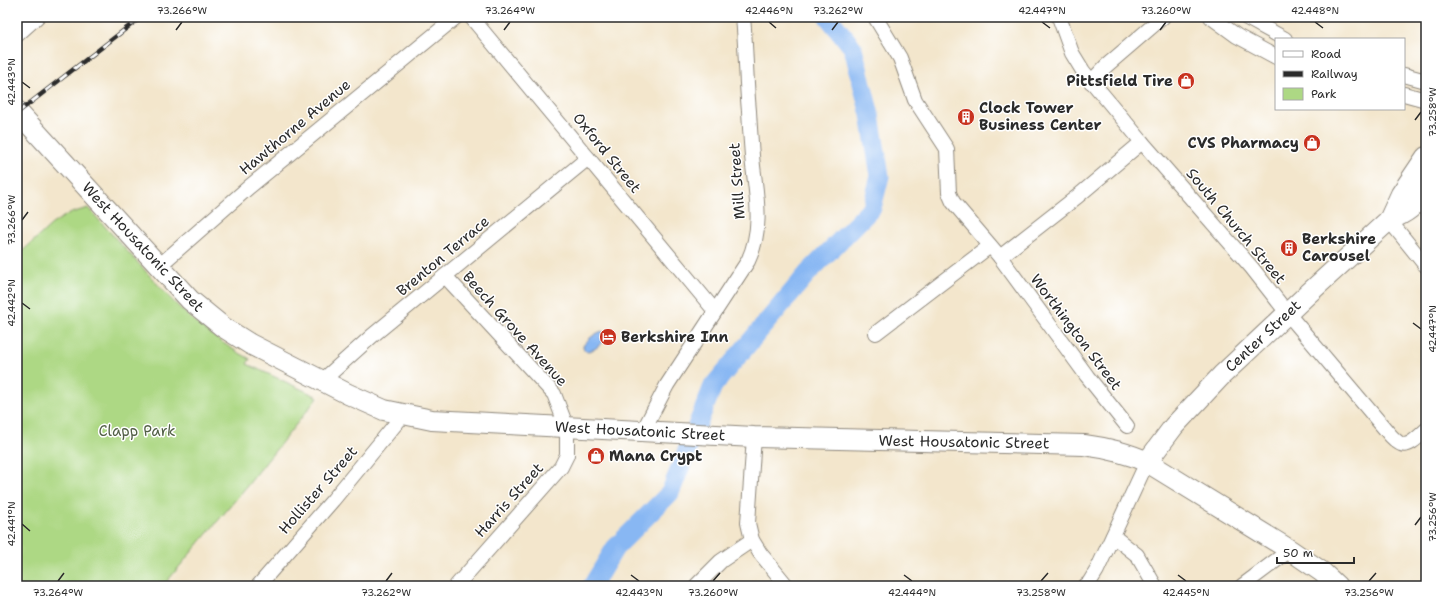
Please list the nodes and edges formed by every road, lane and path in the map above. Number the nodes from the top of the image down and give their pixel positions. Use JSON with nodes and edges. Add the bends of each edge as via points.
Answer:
{"nodes":[{"id":1,"x":37,"y":17,"type":"edge"},
{"id":2,"x":456,"y":17,"type":"edge"},
{"id":3,"x":471,"y":17,"type":"edge"},
{"id":4,"x":743,"y":17,"type":"edge"},
{"id":5,"x":875,"y":17,"type":"edge"},
{"id":6,"x":1059,"y":17,"type":"edge"},
{"id":7,"x":1163,"y":17,"type":"edge"},
{"id":8,"x":1211,"y":17,"type":"edge"},
{"id":9,"x":1245,"y":17,"type":"edge"},
{"id":10,"x":17,"y":35,"type":"edge"},
{"id":11,"x":1283,"y":38,"type":"edge"},
{"id":12,"x":1275,"y":56,"type":"edge"},
{"id":13,"x":1405,"y":75,"type":"edge"},
{"id":14,"x":1426,"y":81,"type":"edge"},
{"id":15,"x":1091,"y":82,"type":"junction"},
{"id":16,"x":1405,"y":94,"type":"edge"},
{"id":17,"x":1426,"y":100,"type":"edge"},
{"id":18,"x":17,"y":111,"type":"edge"},
{"id":19,"x":1142,"y":142,"type":"junction"},
{"id":20,"x":1426,"y":157,"type":"edge"},
{"id":21,"x":588,"y":158,"type":"junction"},
{"id":22,"x":1426,"y":190,"type":"edge"},
{"id":23,"x":1389,"y":220,"type":"junction"},
{"id":24,"x":990,"y":246,"type":"junction"},
{"id":25,"x":1000,"y":257,"type":"junction"},
{"id":26,"x":159,"y":266,"type":"junction"},
{"id":27,"x":1426,"y":266,"type":"edge"},
{"id":28,"x":445,"y":276,"type":"junction"},
{"id":29,"x":716,"y":311,"type":"junction"},
{"id":30,"x":1288,"y":314,"type":"junction"},
{"id":31,"x":876,"y":333,"type":"dead end"},
{"id":32,"x":322,"y":381,"type":"junction"},
{"id":33,"x":403,"y":415,"type":"junction"},
{"id":34,"x":1127,"y":426,"type":"dead end"},
{"id":35,"x":567,"y":428,"type":"junction"},
{"id":36,"x":1426,"y":430,"type":"edge"},
{"id":37,"x":650,"y":431,"type":"junction"},
{"id":38,"x":754,"y":437,"type":"junction"},
{"id":39,"x":1148,"y":462,"type":"junction"},
{"id":40,"x":1113,"y":536,"type":"junction"},
{"id":41,"x":752,"y":540,"type":"junction"},
{"id":42,"x":1290,"y":550,"type":"junction"},
{"id":43,"x":1088,"y":585,"type":"edge"},
{"id":44,"x":258,"y":586,"type":"edge"},
{"id":45,"x":456,"y":586,"type":"edge"},
{"id":46,"x":696,"y":586,"type":"edge"},
{"id":47,"x":787,"y":586,"type":"edge"},
{"id":48,"x":1155,"y":586,"type":"edge"},
{"id":49,"x":1242,"y":586,"type":"edge"},
{"id":50,"x":1337,"y":586,"type":"edge"}],
"edges":[{"from":1,"to":10,"type":"street"},
{"from":2,"to":26,"type":"street","name":"Hawthorne Avenue","via":[[249,187]]},
{"from":3,"to":21,"type":"street","name":"Oxford Street"},
{"from":4,"to":29,"type":"street","name":"Mill Street","via":[[748,109],[759,208],[756,238],[748,261]]},
{"from":5,"to":24,"type":"street","name":"Worthington Street","via":[[900,58],[916,100],[947,149],[949,192],[953,202]]},
{"from":6,"to":15,"type":"street","name":"South Church Street","via":[[1072,54]]},
{"from":7,"to":15,"type":"street"},
{"from":8,"to":12,"type":"street","via":[[1237,36]]},
{"from":9,"to":11,"type":"street"},
{"from":13,"to":14,"type":"street"},
{"from":15,"to":19,"type":"street","name":"South Church Street"},
{"from":16,"to":17,"type":"street"},
{"from":18,"to":26,"type":"highway","name":"West Housatonic Street"},
{"from":19,"to":25,"type":"street"},
{"from":19,"to":30,"type":"street","name":"South Church Street","via":[[1252,268]]},
{"from":20,"to":23,"type":"highway","name":"Center Street","via":[[1401,194]]},
{"from":21,"to":28,"type":"street","name":"Brenton Terrace"},
{"from":21,"to":29,"type":"street","name":"Oxford Street"},
{"from":22,"to":23,"type":"highway","name":"Center Street","via":[[1405,214]]},
{"from":23,"to":27,"type":"street"},
{"from":23,"to":30,"type":"highway","name":"Center Street"},
{"from":24,"to":25,"type":"street","name":"Worthington Street"},
{"from":24,"to":31,"type":"street"},
{"from":25,"to":34,"type":"street","name":"Worthington Street"},
{"from":26,"to":32,"type":"highway","name":"West Housatonic Street","via":[[190,300],[223,327]]},
{"from":28,"to":32,"type":"street","name":"Brenton Terrace"},
{"from":28,"to":35,"type":"street","name":"Beech Grove Avenue","via":[[554,394]]},
{"from":29,"to":37,"type":"street","name":"Mill Street","via":[[667,385]]},
{"from":30,"to":36,"type":"street","name":"South Church Street","via":[[1391,436],[1404,445]]},
{"from":30,"to":39,"type":"highway","name":"Center Street","via":[[1190,407]]},
{"from":32,"to":33,"type":"highway","name":"West Housatonic Street","via":[[384,410]]},
{"from":33,"to":35,"type":"highway","name":"West Housatonic Street","via":[[432,420]]},
{"from":33,"to":44,"type":"street","name":"Hollister Street"},
{"from":35,"to":37,"type":"highway","name":"West Housatonic Street"},
{"from":35,"to":45,"type":"street","name":"Harris Street","via":[[567,455],[562,467]]},
{"from":37,"to":38,"type":"highway","name":"West Housatonic Street"},
{"from":38,"to":39,"type":"highway","name":"West Housatonic Street","via":[[1084,445],[1130,454]]},
{"from":38,"to":41,"type":"street","via":[[748,523]]},
{"from":39,"to":40,"type":"street"},
{"from":39,"to":42,"type":"highway","name":"West Housatonic Street"},
{"from":40,"to":43,"type":"street","via":[[1098,570]]},
{"from":40,"to":48,"type":"street","via":[[1137,555]]},
{"from":41,"to":46,"type":"street","via":[[721,561]]},
{"from":41,"to":47,"type":"street"},
{"from":42,"to":49,"type":"street"},
{"from":42,"to":50,"type":"highway","name":"West Housatonic Street"}]}
